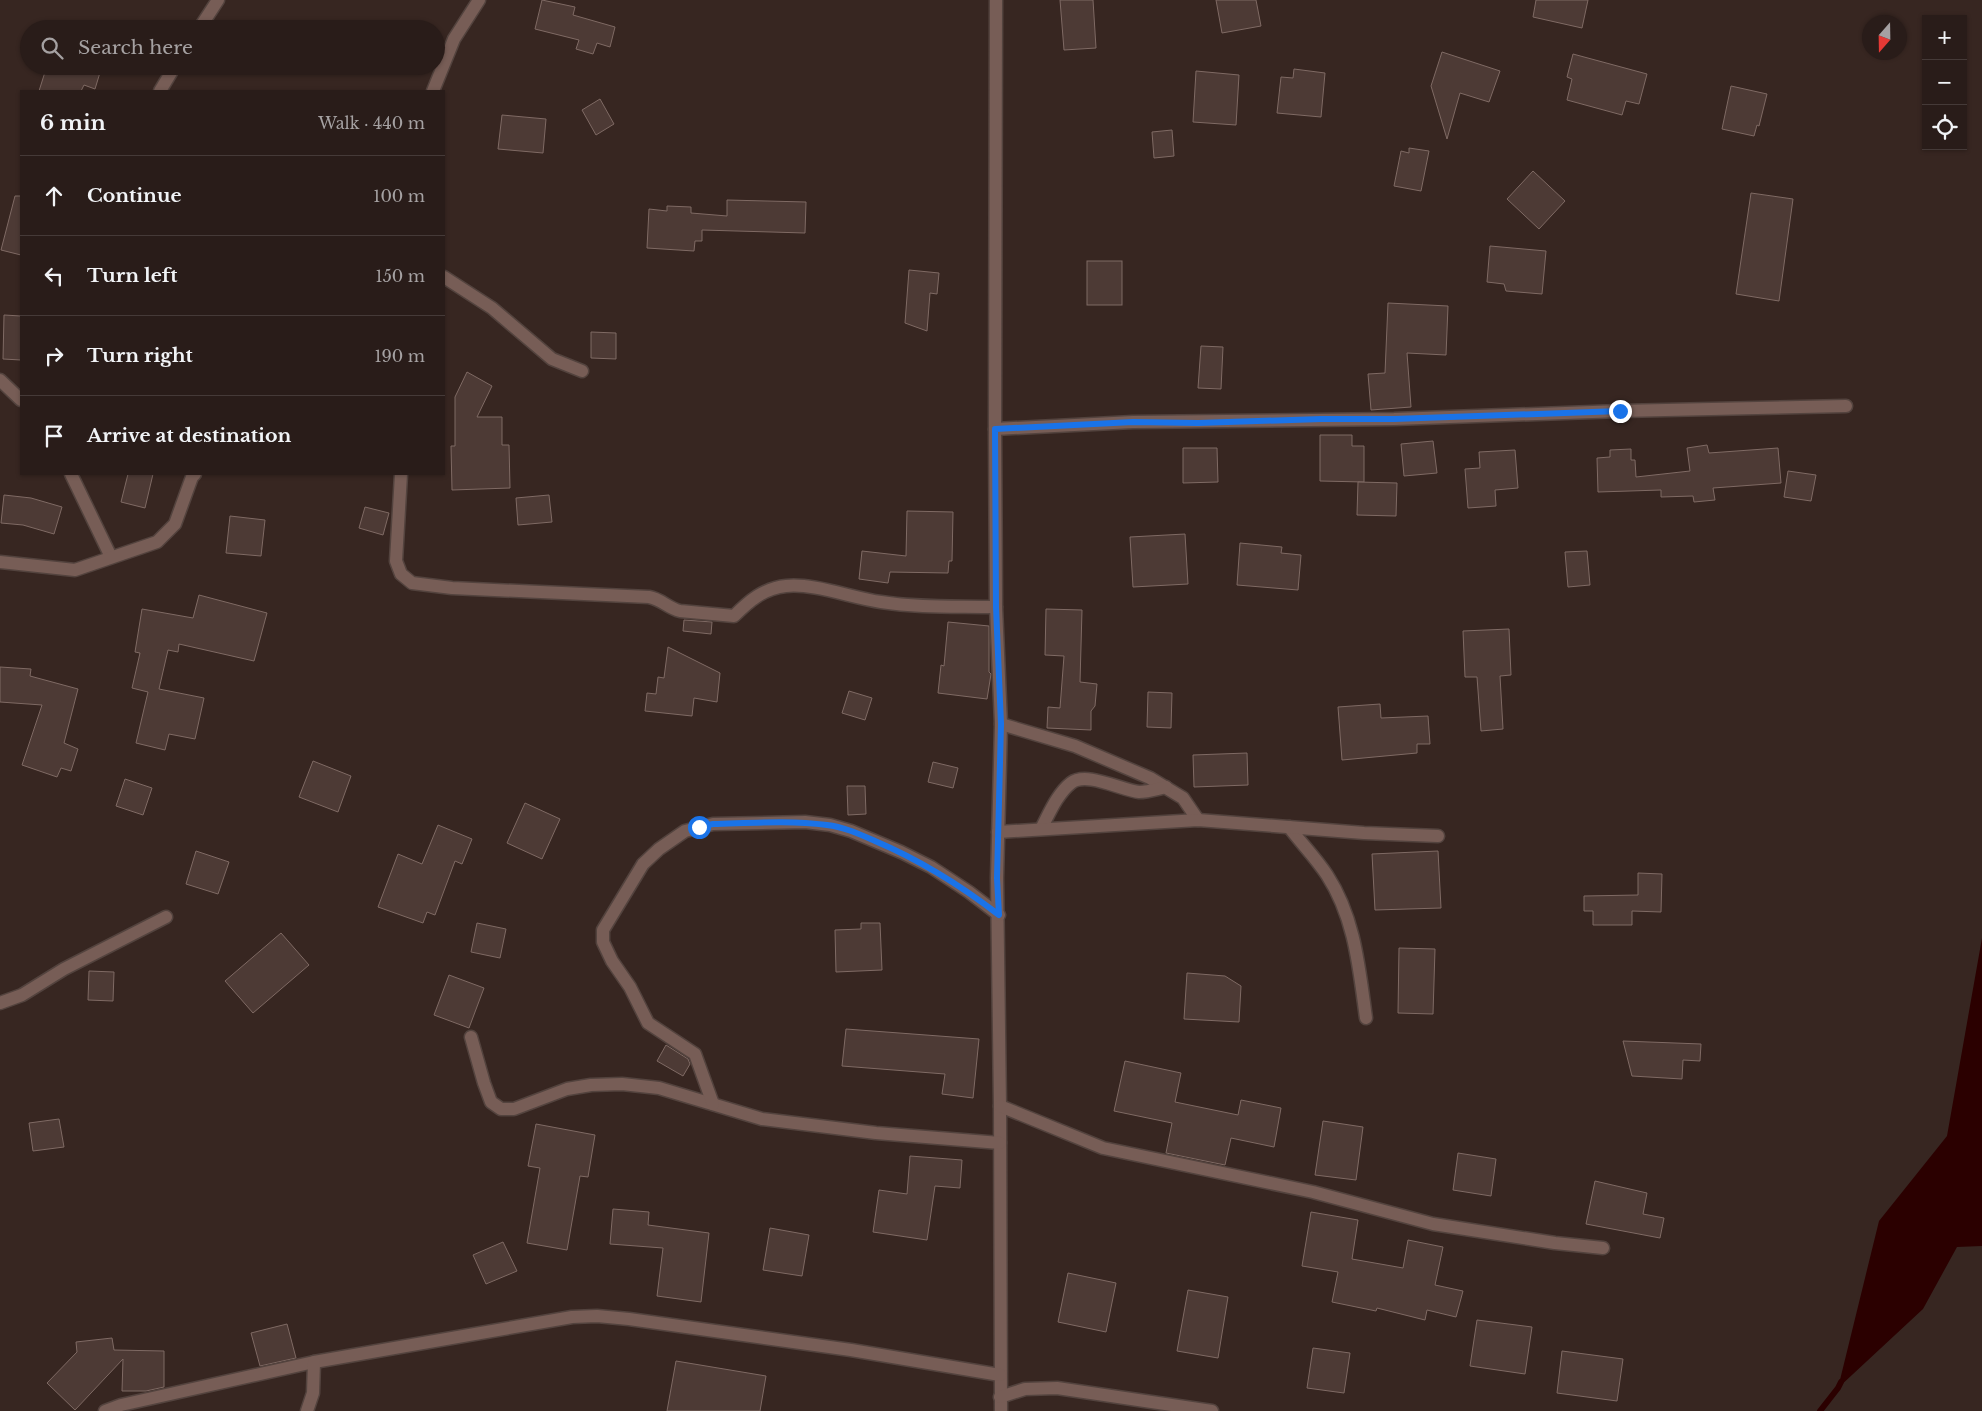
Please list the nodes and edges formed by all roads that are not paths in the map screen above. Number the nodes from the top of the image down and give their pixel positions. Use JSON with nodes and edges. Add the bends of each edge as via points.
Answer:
{"nodes":[{"id":1,"x":218,"y":0,"type":"edge"},
{"id":2,"x":480,"y":0,"type":"edge"},
{"id":3,"x":996,"y":0,"type":"edge"},
{"id":4,"x":205,"y":20,"type":"edge"},
{"id":5,"x":445,"y":61,"type":"edge"},
{"id":6,"x":170,"y":75,"type":"edge"},
{"id":7,"x":439,"y":75,"type":"edge"},
{"id":8,"x":161,"y":90,"type":"edge"},
{"id":9,"x":433,"y":90,"type":"edge"},
{"id":10,"x":445,"y":278,"type":"edge"},
{"id":11,"x":582,"y":371,"type":"dead end"},
{"id":12,"x":0,"y":380,"type":"edge"},
{"id":13,"x":20,"y":399,"type":"edge"},
{"id":14,"x":1846,"y":406,"type":"dead end"},
{"id":15,"x":995,"y":429,"type":"junction"},
{"id":16,"x":71,"y":475,"type":"edge"},
{"id":17,"x":194,"y":475,"type":"edge"},
{"id":18,"x":401,"y":475,"type":"edge"},
{"id":19,"x":111,"y":557,"type":"junction"},
{"id":20,"x":0,"y":562,"type":"edge"},
{"id":21,"x":996,"y":607,"type":"junction"},
{"id":22,"x":1001,"y":724,"type":"junction"},
{"id":23,"x":1166,"y":787,"type":"junction"},
{"id":24,"x":1198,"y":820,"type":"junction"},
{"id":25,"x":1289,"y":827,"type":"junction"},
{"id":26,"x":1041,"y":829,"type":"junction"},
{"id":27,"x":998,"y":832,"type":"junction"},
{"id":28,"x":1438,"y":836,"type":"dead end"},
{"id":29,"x":999,"y":915,"type":"junction"},
{"id":30,"x":166,"y":917,"type":"dead end"},
{"id":31,"x":0,"y":1002,"type":"edge"},
{"id":32,"x":1366,"y":1018,"type":"dead end"},
{"id":33,"x":471,"y":1037,"type":"dead end"},
{"id":34,"x":713,"y":1104,"type":"junction"},
{"id":35,"x":1000,"y":1106,"type":"junction"},
{"id":36,"x":1000,"y":1143,"type":"junction"},
{"id":37,"x":1603,"y":1248,"type":"dead end"},
{"id":38,"x":314,"y":1362,"type":"junction"},
{"id":39,"x":1000,"y":1375,"type":"junction"},
{"id":40,"x":1000,"y":1397,"type":"junction"},
{"id":41,"x":105,"y":1411,"type":"edge"},
{"id":42,"x":307,"y":1411,"type":"edge"},
{"id":43,"x":1001,"y":1411,"type":"edge"},
{"id":44,"x":1212,"y":1411,"type":"edge"}],
"edges":[{"from":1,"to":4,"type":"street"},
{"from":2,"to":5,"type":"street","via":[[454,39]]},
{"from":3,"to":15,"type":"street"},
{"from":6,"to":8,"type":"street"},
{"from":7,"to":9,"type":"street"},
{"from":10,"to":11,"type":"street","via":[[492,308],[552,360]]},
{"from":12,"to":13,"type":"street"},
{"from":14,"to":15,"type":"street","via":[[1394,419],[1133,422]]},
{"from":15,"to":21,"type":"street"},
{"from":16,"to":19,"type":"street"},
{"from":17,"to":19,"type":"street","via":[[175,524],[157,542]]},
{"from":18,"to":21,"type":"street","via":[[396,561],[401,574],[412,583],[452,588],[649,597],[658,599],[673,610],[734,616],[753,597],[786,586],[811,587],[897,604]]},
{"from":19,"to":20,"type":"street","via":[[75,570]]},
{"from":21,"to":22,"type":"street"},
{"from":22,"to":23,"type":"street","via":[[1075,746]]},
{"from":22,"to":27,"type":"street"},
{"from":23,"to":24,"type":"street","via":[[1183,798]]},
{"from":23,"to":26,"type":"street","via":[[1141,792],[1095,780],[1075,780],[1058,797]]},
{"from":24,"to":25,"type":"street"},
{"from":24,"to":26,"type":"street"},
{"from":25,"to":28,"type":"street"},
{"from":25,"to":32,"type":"street","via":[[1327,876],[1347,914],[1356,944]]},
{"from":26,"to":27,"type":"street"},
{"from":27,"to":29,"type":"street"},
{"from":29,"to":34,"type":"street","via":[[931,867],[851,831],[830,825],[778,822],[713,824],[685,831],[642,864],[602,930],[612,961],[630,986],[648,1022],[695,1054]]},
{"from":29,"to":35,"type":"street"},
{"from":30,"to":31,"type":"street","via":[[22,995]]},
{"from":33,"to":34,"type":"street","via":[[486,1090],[492,1102],[501,1109],[514,1110],[567,1089],[622,1084],[659,1088]]},
{"from":34,"to":36,"type":"street","via":[[762,1118],[819,1127]]},
{"from":35,"to":36,"type":"street"},
{"from":35,"to":37,"type":"street","via":[[1114,1150],[1313,1192],[1432,1224]]},
{"from":36,"to":39,"type":"street"},
{"from":38,"to":39,"type":"street","via":[[572,1317],[597,1316],[851,1350]]},
{"from":38,"to":41,"type":"street"},
{"from":38,"to":42,"type":"street","via":[[313,1392]]},
{"from":39,"to":40,"type":"street"},
{"from":40,"to":43,"type":"street"},
{"from":40,"to":44,"type":"street","via":[[1025,1389],[1057,1388]]}]}
